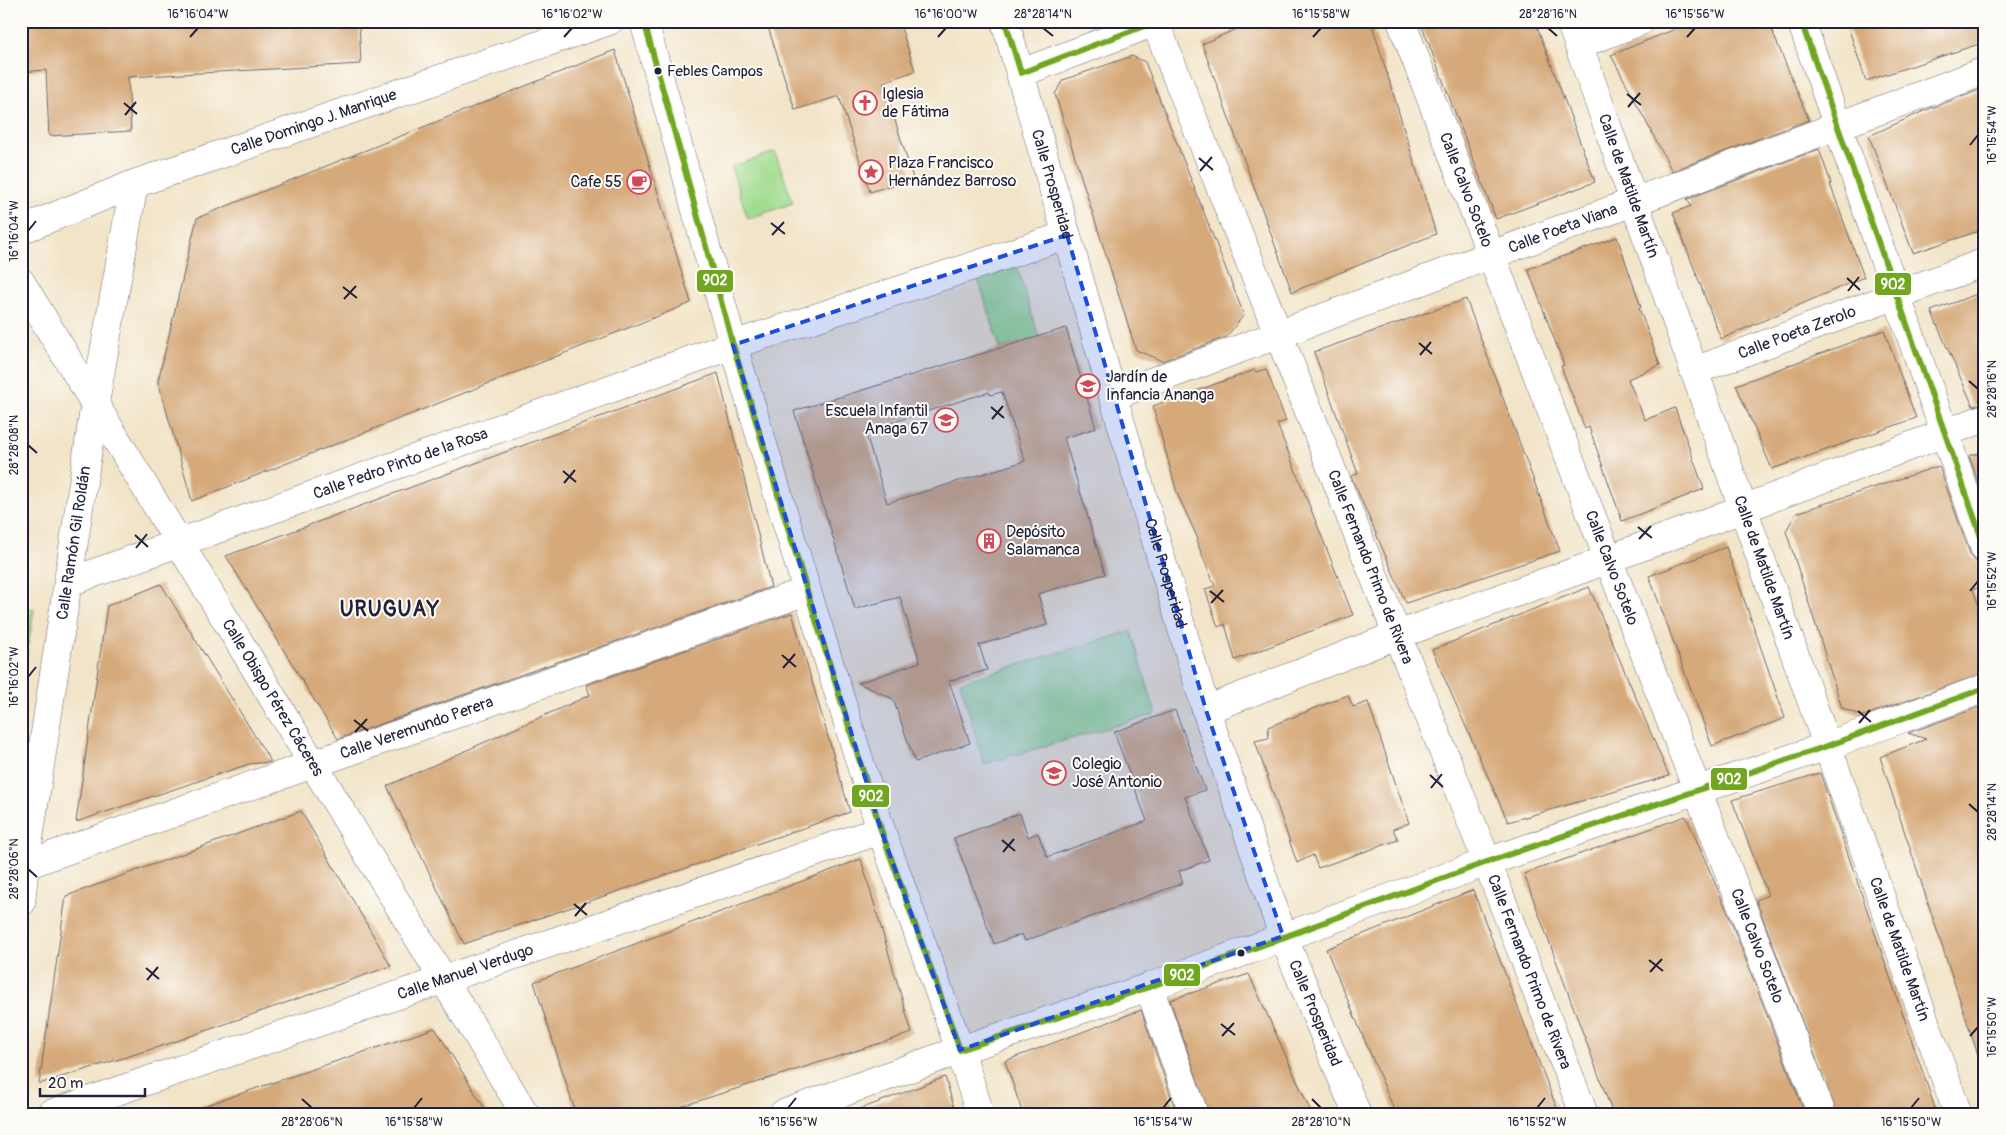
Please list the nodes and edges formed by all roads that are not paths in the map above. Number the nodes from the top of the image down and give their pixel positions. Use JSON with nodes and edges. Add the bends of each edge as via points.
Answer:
{"nodes":[{"id":1,"x":609,"y":21,"type":"edge"},
{"id":2,"x":644,"y":21,"type":"edge"},
{"id":3,"x":1005,"y":21,"type":"edge"},
{"id":4,"x":1401,"y":21,"type":"edge"},
{"id":5,"x":1641,"y":21,"type":"edge"},
{"id":6,"x":1801,"y":21,"type":"edge"},
{"id":7,"x":1157,"y":22,"type":"edge"},
{"id":8,"x":1574,"y":33,"type":"edge"},
{"id":9,"x":1985,"y":71,"type":"edge"},
{"id":10,"x":1021,"y":73,"type":"junction"},
{"id":11,"x":1837,"y":125,"type":"junction"},
{"id":12,"x":134,"y":184,"type":"junction"},
{"id":13,"x":1634,"y":201,"type":"junction"},
{"id":14,"x":21,"y":230,"type":"edge"},
{"id":15,"x":1067,"y":235,"type":"junction"},
{"id":16,"x":1491,"y":255,"type":"junction"},
{"id":17,"x":1985,"y":262,"type":"edge"},
{"id":18,"x":21,"y":282,"type":"edge"},
{"id":19,"x":1896,"y":295,"type":"junction"},
{"id":20,"x":1279,"y":334,"type":"junction"},
{"id":21,"x":733,"y":345,"type":"junction"},
{"id":22,"x":1694,"y":371,"type":"junction"},
{"id":23,"x":1113,"y":396,"type":"junction"},
{"id":24,"x":95,"y":403,"type":"junction"},
{"id":25,"x":1985,"y":418,"type":"edge"},
{"id":26,"x":1944,"y":433,"type":"junction"},
{"id":27,"x":1743,"y":508,"type":"junction"},
{"id":28,"x":179,"y":542,"type":"junction"},
{"id":29,"x":1985,"y":550,"type":"edge"},
{"id":30,"x":1608,"y":559,"type":"junction"},
{"id":31,"x":69,"y":582,"type":"junction"},
{"id":32,"x":807,"y":591,"type":"junction"},
{"id":33,"x":1397,"y":635,"type":"junction"},
{"id":34,"x":1985,"y":688,"type":"edge"},
{"id":35,"x":1206,"y":710,"type":"junction"},
{"id":36,"x":1827,"y":746,"type":"junction"},
{"id":37,"x":312,"y":764,"type":"junction"},
{"id":38,"x":1697,"y":790,"type":"junction"},
{"id":39,"x":881,"y":830,"type":"junction"},
{"id":40,"x":1487,"y":862,"type":"junction"},
{"id":41,"x":23,"y":882,"type":"edge"},
{"id":42,"x":1283,"y":936,"type":"junction"},
{"id":43,"x":444,"y":980,"type":"junction"},
{"id":44,"x":1149,"y":987,"type":"junction"},
{"id":45,"x":960,"y":1050,"type":"junction"},
{"id":46,"x":50,"y":1114,"type":"edge"},
{"id":47,"x":524,"y":1114,"type":"edge"},
{"id":48,"x":783,"y":1114,"type":"edge"},
{"id":49,"x":980,"y":1114,"type":"edge"},
{"id":50,"x":1194,"y":1114,"type":"edge"},
{"id":51,"x":1357,"y":1114,"type":"edge"},
{"id":52,"x":1584,"y":1114,"type":"edge"},
{"id":53,"x":1822,"y":1114,"type":"edge"},
{"id":54,"x":1958,"y":1114,"type":"edge"}],
"edges":[{"from":1,"to":12,"type":"street","name":"Calle Domingo J. Manrique"},
{"from":2,"to":21,"type":"street"},
{"from":3,"to":10,"type":"street","name":"Calle Prosperidad"},
{"from":4,"to":16,"type":"street","name":"Calle Calvo Sotelo"},
{"from":5,"to":8,"type":"street"},
{"from":6,"to":11,"type":"street"},
{"from":7,"to":10,"type":"street"},
{"from":7,"to":20,"type":"street","name":"Calle Fernando Primo de Rivera"},
{"from":8,"to":13,"type":"street","name":"Calle de Matilde Martín"},
{"from":9,"to":11,"type":"street","name":"Calle Poeta Viana"},
{"from":10,"to":15,"type":"street","name":"Calle Prosperidad"},
{"from":11,"to":13,"type":"street","name":"Calle Poeta Viana"},
{"from":11,"to":19,"type":"street"},
{"from":12,"to":14,"type":"street","name":"Calle Domingo J. Manrique"},
{"from":12,"to":24,"type":"street","name":"Calle Ramón Gil Roldán"},
{"from":13,"to":16,"type":"street","name":"Calle Poeta Viana"},
{"from":13,"to":22,"type":"street","name":"Calle de Matilde Martín"},
{"from":15,"to":21,"type":"street","name":"Calle Pedro Pinto de la Rosa"},
{"from":15,"to":23,"type":"street","name":"Calle Prosperidad"},
{"from":16,"to":20,"type":"street","name":"Calle Poeta Viana"},
{"from":16,"to":30,"type":"street","name":"Calle Calvo Sotelo"},
{"from":17,"to":19,"type":"street","name":"Calle Poeta Zerolo"},
{"from":18,"to":24,"type":"street","name":"Calle Obispo Pérez Cáceres"},
{"from":19,"to":22,"type":"street","name":"Calle Poeta Zerolo"},
{"from":19,"to":26,"type":"street"},
{"from":20,"to":23,"type":"street","name":"Calle Poeta Viana"},
{"from":20,"to":33,"type":"street","name":"Calle Fernando Primo de Rivera"},
{"from":21,"to":28,"type":"street","name":"Calle Pedro Pinto de la Rosa"},
{"from":21,"to":32,"type":"street"},
{"from":22,"to":27,"type":"street","name":"Calle de Matilde Martín"},
{"from":23,"to":35,"type":"street","name":"Calle Prosperidad"},
{"from":24,"to":28,"type":"street","name":"Calle Obispo Pérez Cáceres"},
{"from":24,"to":31,"type":"street","name":"Calle Ramón Gil Roldán"},
{"from":25,"to":26,"type":"street"},
{"from":26,"to":27,"type":"street"},
{"from":26,"to":29,"type":"street"},
{"from":27,"to":30,"type":"street"},
{"from":27,"to":36,"type":"street","name":"Calle de Matilde Martín"},
{"from":28,"to":31,"type":"street","name":"Calle Pedro Pinto de la Rosa"},
{"from":28,"to":37,"type":"street","name":"Calle Obispo Pérez Cáceres"},
{"from":30,"to":33,"type":"street"},
{"from":30,"to":38,"type":"street","name":"Calle Calvo Sotelo"},
{"from":31,"to":41,"type":"street","name":"Calle Ramón Gil Roldán"},
{"from":32,"to":37,"type":"street","name":"Calle Veremundo Perera"},
{"from":32,"to":39,"type":"street"},
{"from":33,"to":35,"type":"street"},
{"from":33,"to":40,"type":"street","name":"Calle Fernando Primo de Rivera"},
{"from":34,"to":36,"type":"street"},
{"from":35,"to":42,"type":"street","name":"Calle Prosperidad"},
{"from":36,"to":38,"type":"street"},
{"from":36,"to":54,"type":"street","name":"Calle de Matilde Martín"},
{"from":37,"to":41,"type":"street","name":"Calle Veremundo Perera"},
{"from":37,"to":43,"type":"street","name":"Calle Obispo Pérez Cáceres"},
{"from":38,"to":40,"type":"street"},
{"from":38,"to":53,"type":"street","name":"Calle Calvo Sotelo"},
{"from":39,"to":43,"type":"street","name":"Calle Manuel Verdugo"},
{"from":39,"to":45,"type":"street"},
{"from":40,"to":42,"type":"street"},
{"from":40,"to":52,"type":"street","name":"Calle Fernando Primo de Rivera"},
{"from":42,"to":44,"type":"street"},
{"from":42,"to":51,"type":"street","name":"Calle Prosperidad"},
{"from":43,"to":46,"type":"street","name":"Calle Manuel Verdugo"},
{"from":43,"to":47,"type":"street","name":"Calle Obispo Pérez Cáceres"},
{"from":44,"to":45,"type":"street"},
{"from":44,"to":50,"type":"street"},
{"from":45,"to":48,"type":"street"},
{"from":45,"to":49,"type":"street"}]}
